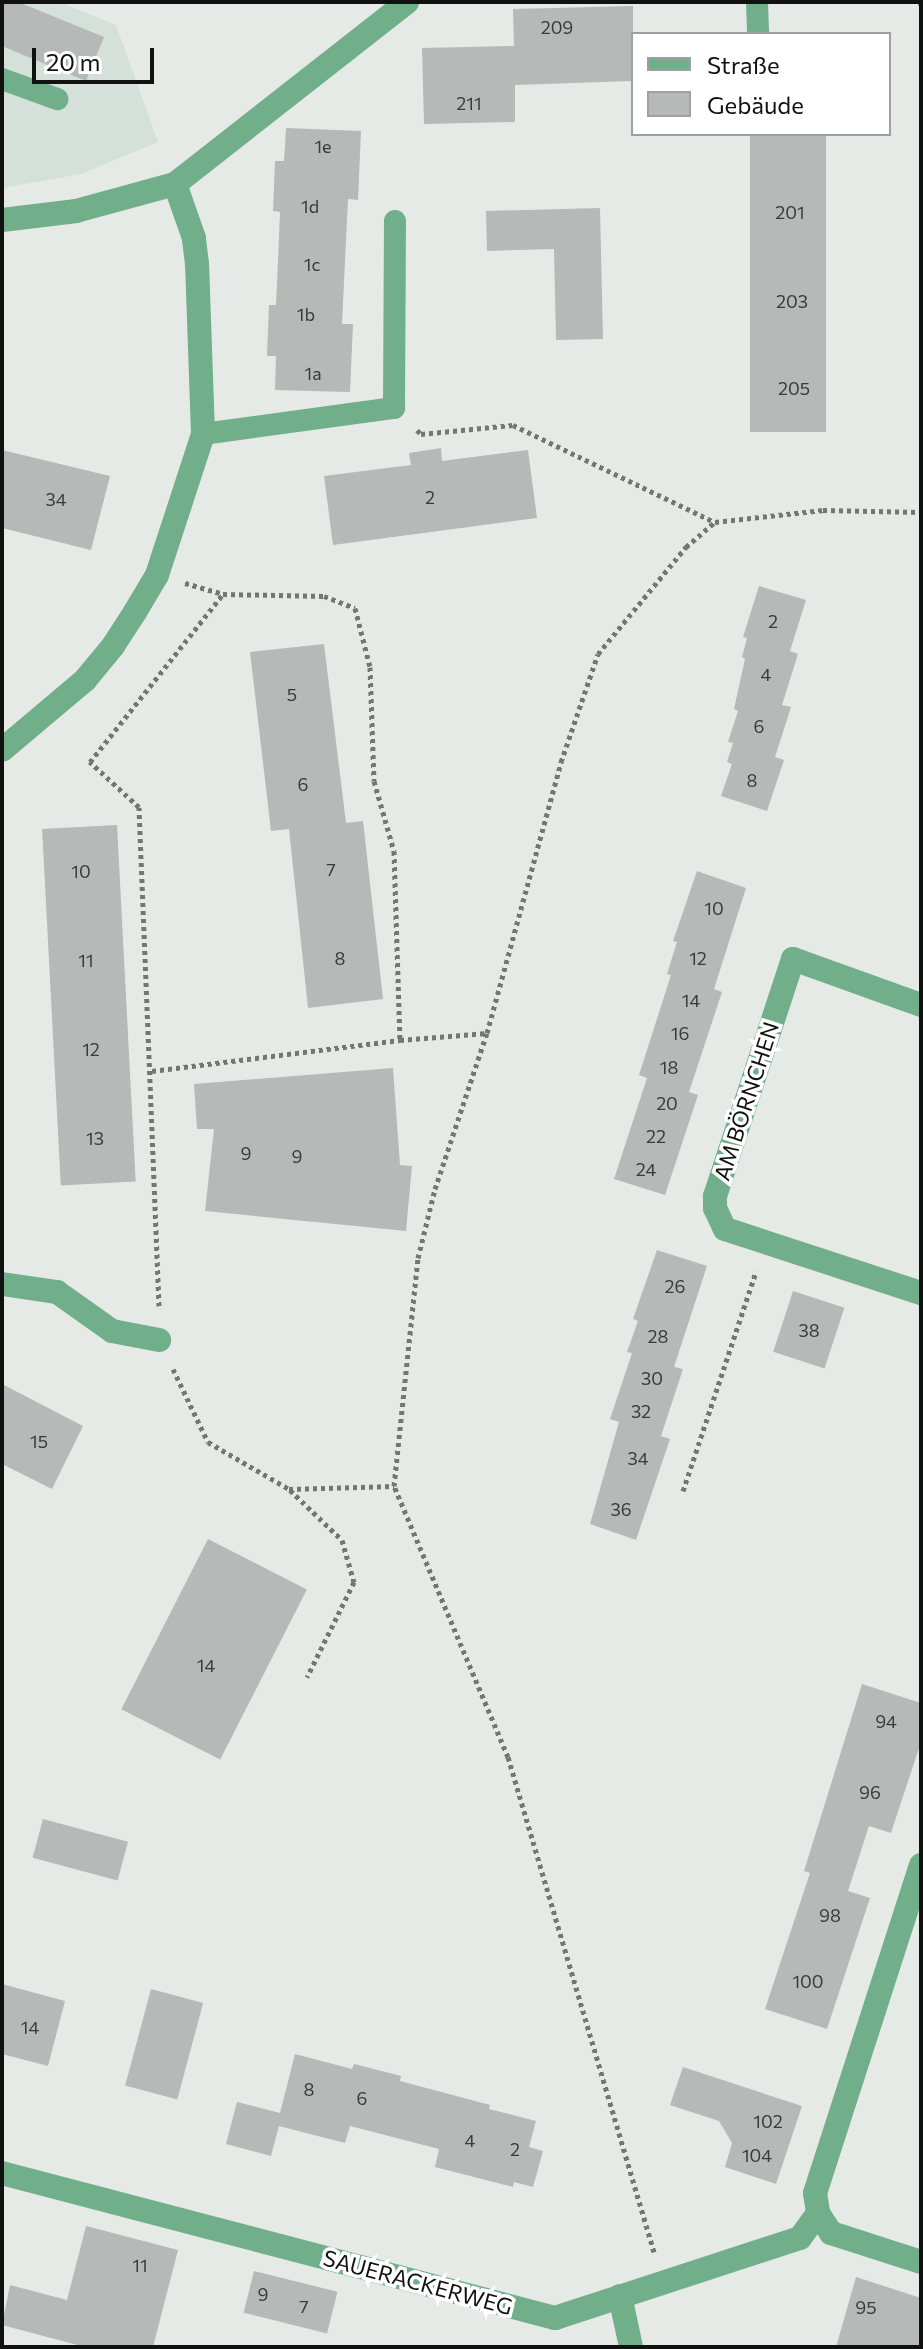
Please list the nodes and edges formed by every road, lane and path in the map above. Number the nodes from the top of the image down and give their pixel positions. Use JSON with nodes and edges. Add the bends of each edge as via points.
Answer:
{"nodes":[{"id":1,"x":407,"y":2,"type":"edge"},
{"id":2,"x":757,"y":2,"type":"edge"},
{"id":3,"x":758,"y":32,"type":"edge"},
{"id":4,"x":2,"y":79,"type":"edge"},
{"id":5,"x":57,"y":99,"type":"dead end"},
{"id":6,"x":175,"y":184,"type":"junction"},
{"id":7,"x":2,"y":220,"type":"edge"},
{"id":8,"x":395,"y":221,"type":"dead end"},
{"id":9,"x":394,"y":408,"type":"junction"},
{"id":10,"x":203,"y":434,"type":"junction"},
{"id":11,"x":921,"y":512,"type":"edge"},
{"id":12,"x":715,"y":522,"type":"junction"},
{"id":13,"x":2,"y":750,"type":"edge"},
{"id":14,"x":921,"y":1005,"type":"edge"},
{"id":15,"x":487,"y":1033,"type":"junction"},
{"id":16,"x":400,"y":1040,"type":"junction"},
{"id":17,"x":152,"y":1071,"type":"junction"},
{"id":18,"x":766,"y":1243,"type":"junction"},
{"id":19,"x":2,"y":1284,"type":"edge"},
{"id":20,"x":921,"y":1293,"type":"edge"},
{"id":21,"x":159,"y":1340,"type":"junction"},
{"id":22,"x":394,"y":1486,"type":"junction"},
{"id":23,"x":289,"y":1489,"type":"junction"},
{"id":24,"x":683,"y":1491,"type":"dead end"},
{"id":25,"x":307,"y":1677,"type":"dead end"},
{"id":26,"x":921,"y":1865,"type":"edge"},
{"id":27,"x":2,"y":2173,"type":"edge"},
{"id":28,"x":825,"y":2223,"type":"junction"},
{"id":29,"x":921,"y":2262,"type":"edge"},
{"id":30,"x":620,"y":2296,"type":"junction"},
{"id":31,"x":631,"y":2347,"type":"edge"}],
"edges":[{"from":1,"to":6,"type":"street"},
{"from":2,"to":3,"type":"lane"},
{"from":4,"to":5,"type":"lane"},
{"from":6,"to":7,"type":"street","via":[[76,211]]},
{"from":6,"to":10,"type":"street","via":[[194,238],[197,264]]},
{"from":8,"to":9,"type":"lane"},
{"from":9,"to":10,"type":"lane"},
{"from":9,"to":12,"type":"path","via":[[421,434],[513,425]]},
{"from":10,"to":13,"type":"street","via":[[157,575],[128,624],[85,680]]},
{"from":11,"to":12,"type":"path","via":[[823,510]]},
{"from":12,"to":15,"type":"path","via":[[686,547],[598,654],[561,762]]},
{"from":14,"to":18,"type":"street","name":"AM BÖRNCHEN","via":[[793,959],[715,1196],[725,1229]]},
{"from":15,"to":16,"type":"path"},
{"from":15,"to":22,"type":"path","via":[[418,1258]]},
{"from":16,"to":17,"type":"path"},
{"from":16,"to":17,"type":"path","via":[[394,851],[374,781],[370,667],[355,608],[324,596],[223,594],[90,762],[139,807]]},
{"from":17,"to":21,"type":"path"},
{"from":18,"to":20,"type":"street","name":"AM BÖRNCHEN"},
{"from":18,"to":24,"type":"path"},
{"from":19,"to":21,"type":"street","via":[[57,1292],[112,1331]]},
{"from":21,"to":23,"type":"path","via":[[208,1442]]},
{"from":22,"to":23,"type":"path"},
{"from":22,"to":30,"type":"path","via":[[508,1757],[655,2254]]},
{"from":23,"to":25,"type":"path","via":[[342,1540],[354,1582]]},
{"from":26,"to":28,"type":"street","via":[[820,2170],[815,2193]]},
{"from":27,"to":30,"type":"street","name":"SAUERACKERWEG","via":[[555,2318]]},
{"from":28,"to":29,"type":"street"},
{"from":28,"to":30,"type":"street","name":"SAUERACKERWEG","via":[[800,2238]]},
{"from":30,"to":31,"type":"street"}]}
